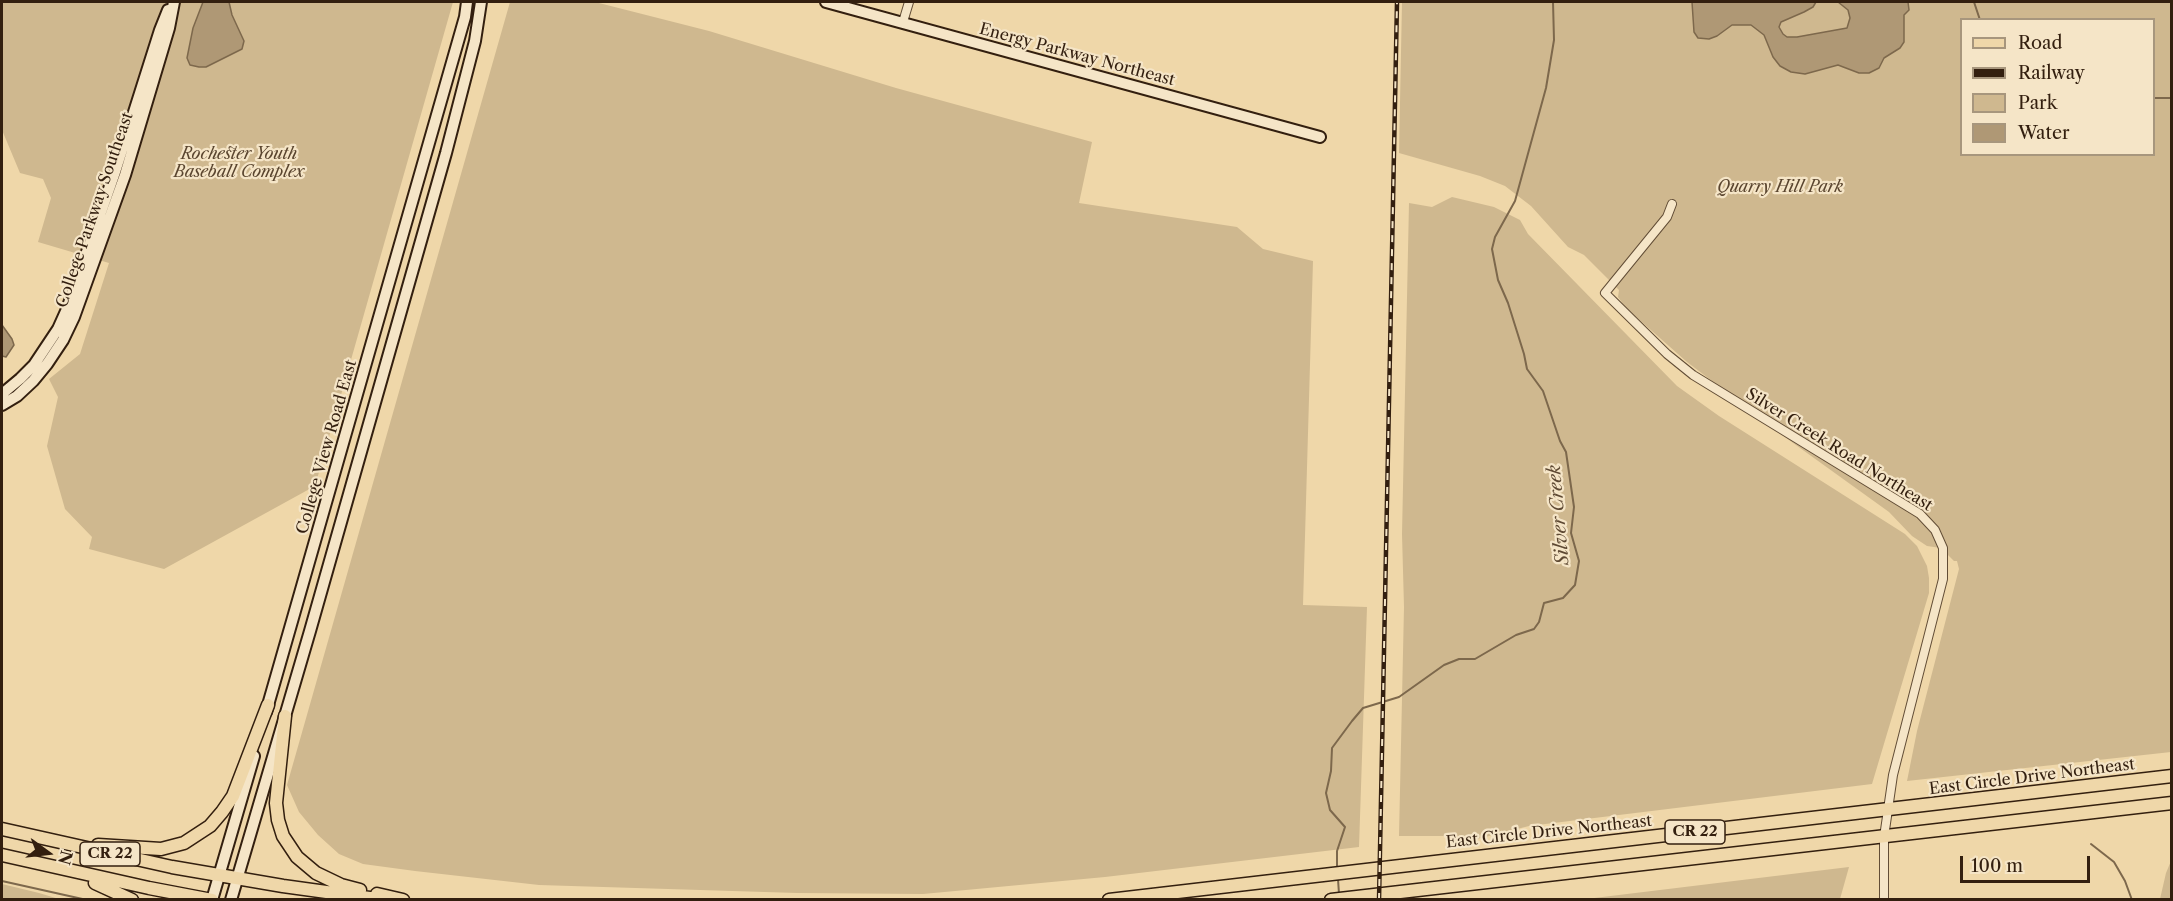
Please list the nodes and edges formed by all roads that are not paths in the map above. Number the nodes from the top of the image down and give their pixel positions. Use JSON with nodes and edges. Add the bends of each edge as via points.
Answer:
{"nodes":[{"id":1,"x":173,"y":2,"type":"edge"},
{"id":2,"x":467,"y":2,"type":"edge"},
{"id":3,"x":481,"y":2,"type":"edge"},
{"id":4,"x":826,"y":2,"type":"edge"},
{"id":5,"x":909,"y":2,"type":"edge"},
{"id":6,"x":903,"y":22,"type":"junction"},
{"id":7,"x":1320,"y":137,"type":"dead end"},
{"id":8,"x":1672,"y":204,"type":"dead end"},
{"id":9,"x":2,"y":394,"type":"edge"},
{"id":10,"x":2,"y":405,"type":"edge"},
{"id":11,"x":268,"y":705,"type":"junction"},
{"id":12,"x":285,"y":716,"type":"junction"},
{"id":13,"x":2172,"y":776,"type":"edge"},
{"id":14,"x":2172,"y":802,"type":"edge"},
{"id":15,"x":1887,"y":810,"type":"junction"},
{"id":16,"x":2,"y":829,"type":"edge"},
{"id":17,"x":1884,"y":837,"type":"junction"},
{"id":18,"x":39,"y":838,"type":"junction"},
{"id":19,"x":2,"y":855,"type":"edge"},
{"id":20,"x":28,"y":862,"type":"junction"},
{"id":21,"x":219,"y":875,"type":"junction"},
{"id":22,"x":237,"y":878,"type":"junction"},
{"id":23,"x":132,"y":900,"type":"edge"},
{"id":24,"x":212,"y":900,"type":"edge"},
{"id":25,"x":231,"y":900,"type":"edge"},
{"id":26,"x":384,"y":900,"type":"edge"},
{"id":27,"x":403,"y":900,"type":"edge"},
{"id":28,"x":1109,"y":900,"type":"edge"},
{"id":29,"x":1331,"y":900,"type":"edge"},
{"id":30,"x":1884,"y":900,"type":"edge"}],
"edges":[{"from":1,"to":9,"type":"main road","name":"College Parkway Southeast","via":[[160,30],[62,319],[34,365]]},
{"from":1,"to":10,"type":"main road","name":"College Parkway Southeast","via":[[169,28],[125,175],[74,317],[43,369],[17,396]]},
{"from":2,"to":11,"type":"main road","name":"College View Road East"},
{"from":3,"to":12,"type":"main road","name":"College View Road East","via":[[462,96]]},
{"from":4,"to":6,"type":"main road","name":"Energy Parkway Northeast"},
{"from":5,"to":6,"type":"street"},
{"from":6,"to":7,"type":"main road","name":"Energy Parkway Northeast"},
{"from":8,"to":15,"type":"street","name":"Silver Creek Road Northeast","via":[[1667,217],[1605,293],[1693,375],[1911,507],[1928,521],[1940,539],[1943,579]]},
{"from":11,"to":18,"type":"main road","via":[[233,795],[210,826],[190,840],[170,847],[144,849]]},
{"from":11,"to":21,"type":"main road","name":"College View Road East"},
{"from":12,"to":22,"type":"main road","name":"College View Road East"},
{"from":12,"to":27,"type":"main road","via":[[276,802],[278,820],[289,845],[324,878]]},
{"from":13,"to":15,"type":"main road","name":"East Circle Drive Northeast","number":"CR 22"},
{"from":14,"to":17,"type":"main road","number":"CR 22"},
{"from":15,"to":17,"type":"street","name":"Silver Creek Road Northeast"},
{"from":15,"to":28,"type":"main road","name":"East Circle Drive Northeast","number":"CR 22"},
{"from":16,"to":18,"type":"main road","number":"CR 22"},
{"from":17,"to":29,"type":"main road","number":"CR 22"},
{"from":17,"to":30,"type":"street","name":"Silver Creek Road Northeast"},
{"from":18,"to":21,"type":"main road","number":"CR 22"},
{"from":19,"to":20,"type":"main road","number":"CR 22"},
{"from":20,"to":23,"type":"main road","via":[[100,885]]},
{"from":20,"to":24,"type":"main road","number":"CR 22"},
{"from":21,"to":22,"type":"main road","number":"CR 22"},
{"from":21,"to":24,"type":"main road","name":"College View Road East"},
{"from":22,"to":25,"type":"main road","name":"College View Road East"},
{"from":22,"to":26,"type":"main road","number":"CR 22"}]}
